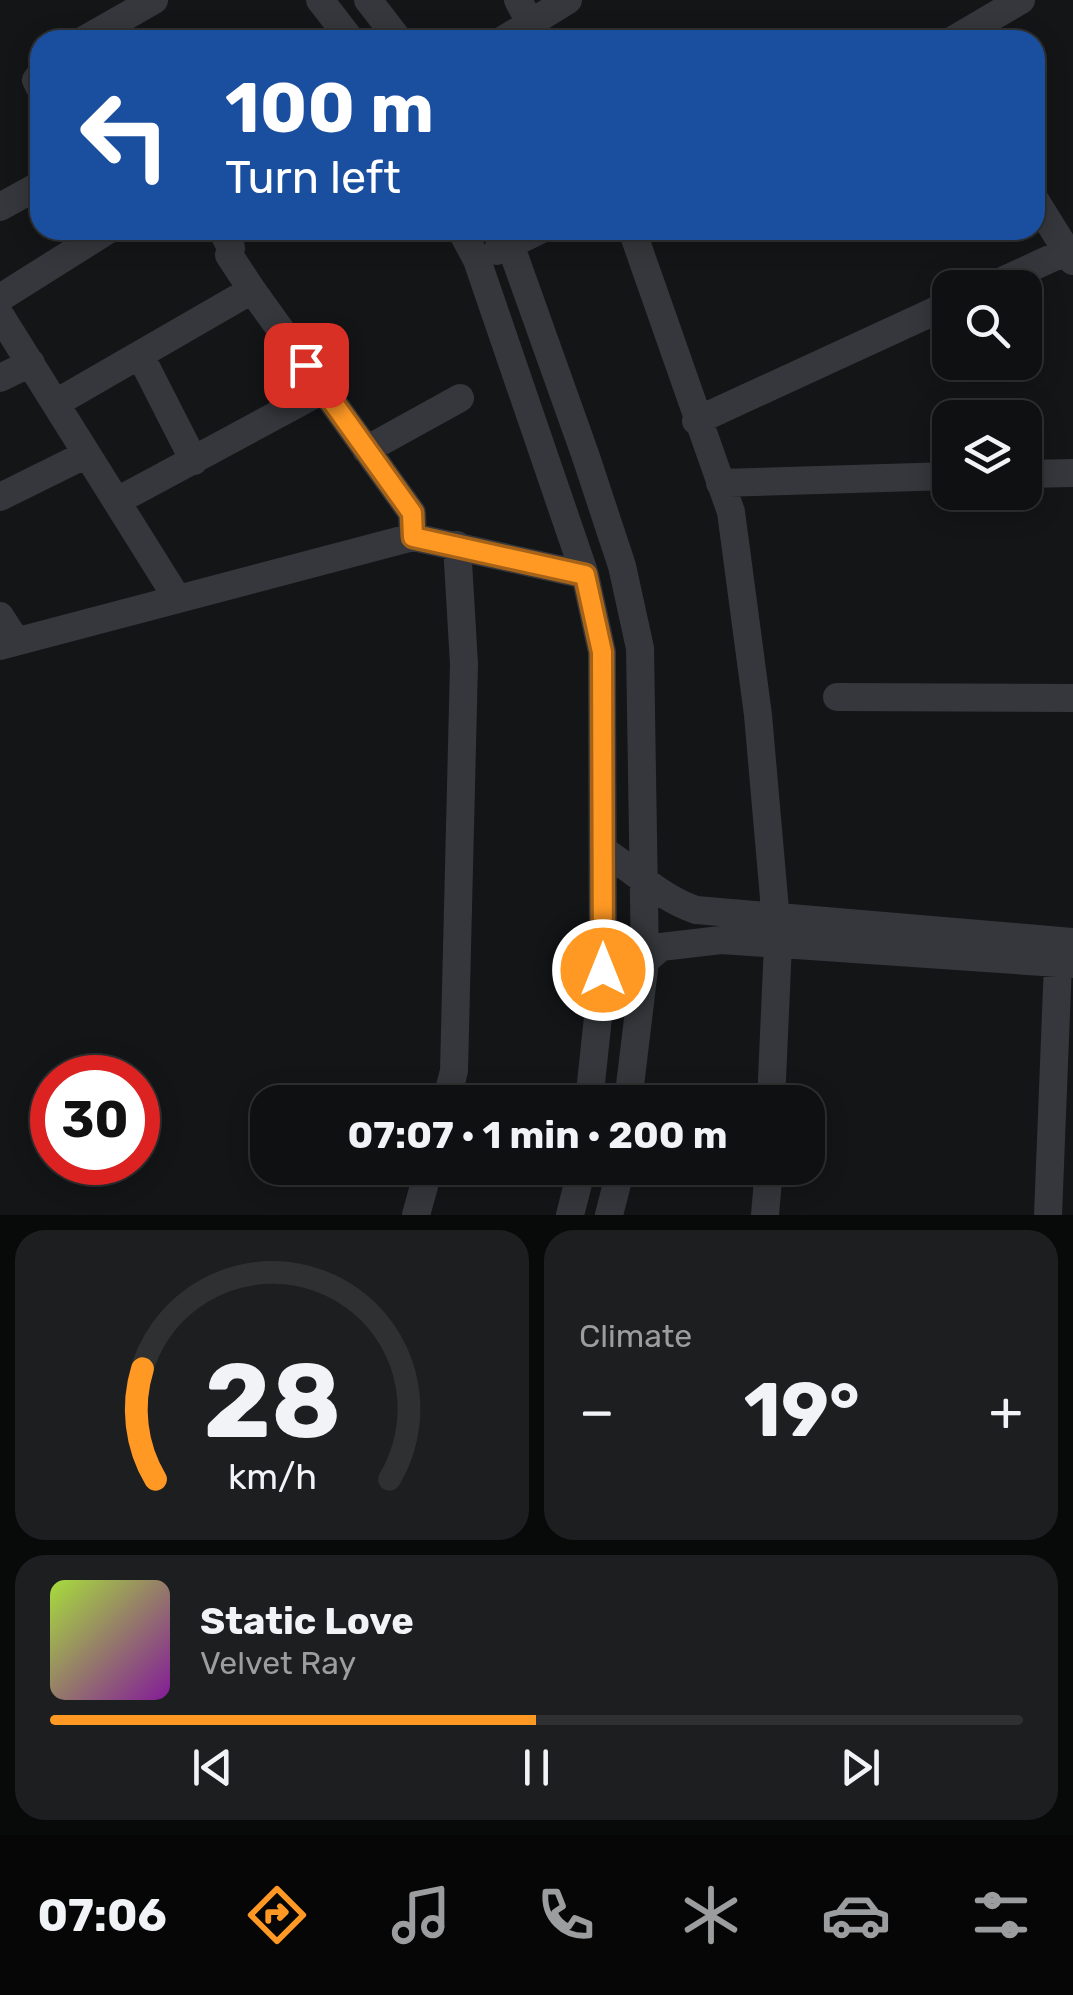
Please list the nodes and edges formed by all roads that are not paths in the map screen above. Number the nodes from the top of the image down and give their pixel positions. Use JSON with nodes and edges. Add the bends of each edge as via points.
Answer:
{"nodes":[{"id":1,"x":154,"y":0,"type":"edge"},
{"id":2,"x":320,"y":0,"type":"edge"},
{"id":3,"x":368,"y":0,"type":"edge"},
{"id":4,"x":568,"y":0,"type":"edge"},
{"id":5,"x":1021,"y":0,"type":"edge"},
{"id":6,"x":529,"y":21,"type":"edge"},
{"id":7,"x":102,"y":30,"type":"edge"},
{"id":8,"x":343,"y":30,"type":"edge"},
{"id":9,"x":391,"y":30,"type":"edge"},
{"id":10,"x":971,"y":30,"type":"edge"},
{"id":11,"x":30,"y":190,"type":"edge"},
{"id":12,"x":0,"y":207,"type":"edge"},
{"id":13,"x":1045,"y":216,"type":"edge"},
{"id":14,"x":92,"y":240,"type":"edge"},
{"id":15,"x":227,"y":240,"type":"edge"},
{"id":16,"x":466,"y":240,"type":"edge"},
{"id":17,"x":505,"y":240,"type":"edge"},
{"id":18,"x":510,"y":240,"type":"edge"},
{"id":19,"x":635,"y":240,"type":"edge"},
{"id":20,"x":1070,"y":256,"type":"edge"},
{"id":21,"x":477,"y":260,"type":"junction"},
{"id":22,"x":1034,"y":270,"type":"edge"},
{"id":23,"x":252,"y":290,"type":"junction"},
{"id":24,"x":0,"y":298,"type":"edge"},
{"id":25,"x":932,"y":312,"type":"edge"},
{"id":26,"x":0,"y":315,"type":"edge"},
{"id":27,"x":140,"y":355,"type":"junction"},
{"id":28,"x":31,"y":364,"type":"junction"},
{"id":29,"x":0,"y":378,"type":"edge"},
{"id":30,"x":324,"y":390,"type":"junction"},
{"id":31,"x":460,"y":398,"type":"dead end"},
{"id":32,"x":56,"y":403,"type":"junction"},
{"id":33,"x":696,"y":421,"type":"junction"},
{"id":34,"x":366,"y":450,"type":"junction"},
{"id":35,"x":87,"y":454,"type":"junction"},
{"id":36,"x":194,"y":461,"type":"junction"},
{"id":37,"x":1073,"y":473,"type":"edge"},
{"id":38,"x":1042,"y":474,"type":"edge"},
{"id":39,"x":932,"y":477,"type":"edge"},
{"id":40,"x":720,"y":483,"type":"junction"},
{"id":41,"x":0,"y":497,"type":"edge"},
{"id":42,"x":117,"y":501,"type":"junction"},
{"id":43,"x":413,"y":537,"type":"junction"},
{"id":44,"x":457,"y":546,"type":"junction"},
{"id":45,"x":585,"y":575,"type":"junction"},
{"id":46,"x":177,"y":598,"type":"junction"},
{"id":47,"x":0,"y":616,"type":"edge"},
{"id":48,"x":8,"y":644,"type":"edge"},
{"id":49,"x":837,"y":697,"type":"dead end"},
{"id":50,"x":1073,"y":698,"type":"edge"},
{"id":51,"x":603,"y":850,"type":"junction"},
{"id":52,"x":646,"y":878,"type":"junction"},
{"id":53,"x":777,"y":932,"type":"junction"},
{"id":54,"x":1068,"y":956,"type":"edge"},
{"id":55,"x":645,"y":960,"type":"junction"},
{"id":56,"x":603,"y":970,"type":"junction"},
{"id":57,"x":450,"y":1085,"type":"edge"},
{"id":58,"x":591,"y":1085,"type":"edge"},
{"id":59,"x":630,"y":1085,"type":"edge"},
{"id":60,"x":772,"y":1085,"type":"edge"},
{"id":61,"x":424,"y":1185,"type":"edge"},
{"id":62,"x":578,"y":1185,"type":"edge"},
{"id":63,"x":617,"y":1185,"type":"edge"},
{"id":64,"x":768,"y":1185,"type":"edge"},
{"id":65,"x":416,"y":1215,"type":"edge"},
{"id":66,"x":570,"y":1215,"type":"edge"},
{"id":67,"x":610,"y":1215,"type":"edge"},
{"id":68,"x":765,"y":1215,"type":"edge"},
{"id":69,"x":1048,"y":1215,"type":"edge"}],
"edges":[{"from":1,"to":7,"type":"street"},
{"from":2,"to":8,"type":"street"},
{"from":3,"to":9,"type":"street"},
{"from":4,"to":6,"type":"street"},
{"from":5,"to":10,"type":"street"},
{"from":11,"to":12,"type":"street"},
{"from":13,"to":20,"type":"street"},
{"from":14,"to":24,"type":"street"},
{"from":15,"to":23,"type":"street"},
{"from":16,"to":21,"type":"street"},
{"from":17,"to":21,"type":"street"},
{"from":18,"to":52,"type":"street","via":[[622,566],[640,648]]},
{"from":19,"to":33,"type":"street"},
{"from":20,"to":22,"type":"street"},
{"from":21,"to":45,"type":"street"},
{"from":23,"to":27,"type":"street"},
{"from":23,"to":30,"type":"street"},
{"from":25,"to":33,"type":"street"},
{"from":26,"to":28,"type":"street"},
{"from":27,"to":32,"type":"street"},
{"from":27,"to":36,"type":"street"},
{"from":28,"to":29,"type":"street"},
{"from":28,"to":32,"type":"street"},
{"from":30,"to":34,"type":"street"},
{"from":30,"to":36,"type":"street"},
{"from":31,"to":34,"type":"street"},
{"from":32,"to":35,"type":"street"},
{"from":33,"to":40,"type":"street"},
{"from":34,"to":43,"type":"street","via":[[412,513]]},
{"from":35,"to":41,"type":"street"},
{"from":35,"to":42,"type":"street"},
{"from":36,"to":42,"type":"street"},
{"from":37,"to":38,"type":"street"},
{"from":39,"to":40,"type":"street"},
{"from":40,"to":53,"type":"street","via":[[731,512],[758,716]]},
{"from":42,"to":46,"type":"street"},
{"from":43,"to":44,"type":"street"},
{"from":43,"to":46,"type":"street"},
{"from":44,"to":45,"type":"street"},
{"from":44,"to":57,"type":"street","via":[[464,664]]},
{"from":45,"to":51,"type":"street","via":[[602,652]]},
{"from":46,"to":48,"type":"street"},
{"from":47,"to":48,"type":"street"},
{"from":49,"to":50,"type":"street"},
{"from":51,"to":52,"type":"street"},
{"from":51,"to":56,"type":"street"},
{"from":52,"to":53,"type":"street","via":[[656,892],[696,910]]},
{"from":52,"to":55,"type":"street"},
{"from":53,"to":54,"type":"street"},
{"from":53,"to":55,"type":"street","via":[[661,947]]},
{"from":53,"to":60,"type":"street"},
{"from":54,"to":69,"type":"street"},
{"from":55,"to":56,"type":"street"},
{"from":55,"to":59,"type":"street"},
{"from":56,"to":58,"type":"street"},
{"from":61,"to":65,"type":"street"},
{"from":62,"to":66,"type":"street"},
{"from":63,"to":67,"type":"street"},
{"from":64,"to":68,"type":"street"}]}
